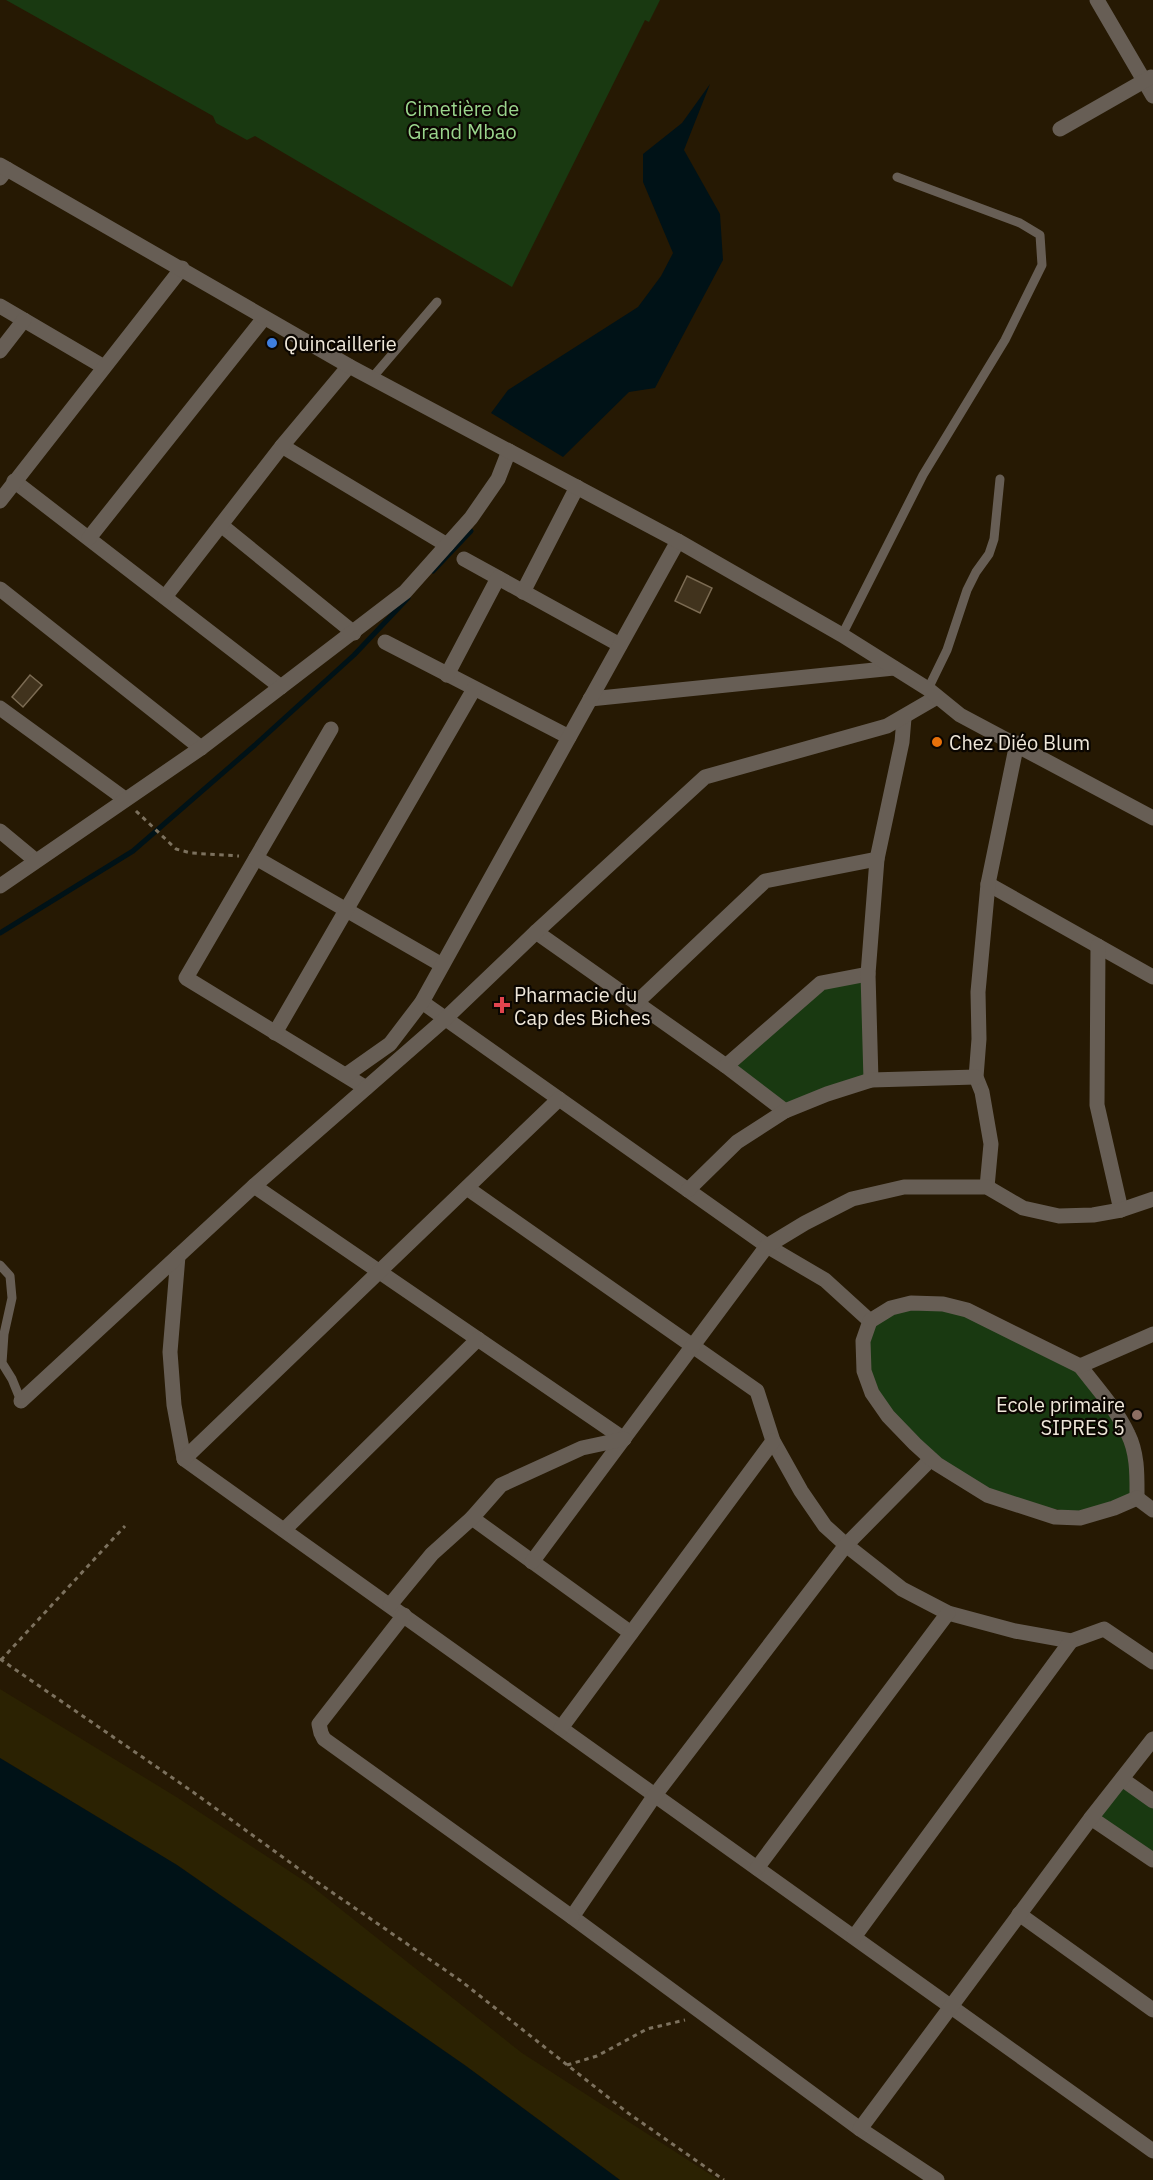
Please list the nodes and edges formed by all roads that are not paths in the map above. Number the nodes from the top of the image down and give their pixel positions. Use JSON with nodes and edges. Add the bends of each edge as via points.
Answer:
{"nodes":[{"id":1,"x":1097,"y":0,"type":"edge"},
{"id":2,"x":1149,"y":78,"type":"edge"},
{"id":3,"x":1153,"y":96,"type":"edge"},
{"id":4,"x":1060,"y":129,"type":"dead end"},
{"id":5,"x":2,"y":170,"type":"edge"},
{"id":6,"x":897,"y":177,"type":"dead end"},
{"id":7,"x":182,"y":268,"type":"junction"},
{"id":8,"x":437,"y":302,"type":"dead end"},
{"id":9,"x":0,"y":306,"type":"edge"},
{"id":10,"x":264,"y":318,"type":"junction"},
{"id":11,"x":24,"y":320,"type":"junction"},
{"id":12,"x":0,"y":351,"type":"edge"},
{"id":13,"x":349,"y":366,"type":"junction"},
{"id":14,"x":104,"y":368,"type":"junction"},
{"id":15,"x":372,"y":378,"type":"junction"},
{"id":16,"x":282,"y":446,"type":"junction"},
{"id":17,"x":509,"y":451,"type":"junction"},
{"id":18,"x":1000,"y":478,"type":"dead end"},
{"id":19,"x":14,"y":481,"type":"junction"},
{"id":20,"x":577,"y":487,"type":"junction"},
{"id":21,"x":0,"y":501,"type":"edge"},
{"id":22,"x":221,"y":525,"type":"junction"},
{"id":23,"x":88,"y":538,"type":"junction"},
{"id":24,"x":678,"y":541,"type":"junction"},
{"id":25,"x":447,"y":545,"type":"junction"},
{"id":26,"x":464,"y":560,"type":"dead end"},
{"id":27,"x":498,"y":578,"type":"junction"},
{"id":28,"x":0,"y":590,"type":"edge"},
{"id":29,"x":523,"y":592,"type":"junction"},
{"id":30,"x":165,"y":597,"type":"junction"},
{"id":31,"x":354,"y":633,"type":"junction"},
{"id":32,"x":842,"y":635,"type":"junction"},
{"id":33,"x":385,"y":642,"type":"dead end"},
{"id":34,"x":620,"y":645,"type":"junction"},
{"id":35,"x":894,"y":668,"type":"junction"},
{"id":36,"x":447,"y":675,"type":"junction"},
{"id":37,"x":281,"y":687,"type":"junction"},
{"id":38,"x":474,"y":688,"type":"junction"},
{"id":39,"x":932,"y":693,"type":"junction"},
{"id":40,"x":590,"y":699,"type":"junction"},
{"id":41,"x":0,"y":708,"type":"edge"},
{"id":42,"x":904,"y":718,"type":"junction"},
{"id":43,"x":331,"y":729,"type":"dead end"},
{"id":44,"x":569,"y":737,"type":"junction"},
{"id":45,"x":1017,"y":743,"type":"junction"},
{"id":46,"x":201,"y":748,"type":"junction"},
{"id":47,"x":125,"y":799,"type":"junction"},
{"id":48,"x":1153,"y":818,"type":"edge"},
{"id":49,"x":0,"y":831,"type":"edge"},
{"id":50,"x":256,"y":858,"type":"junction"},
{"id":51,"x":877,"y":859,"type":"junction"},
{"id":52,"x":35,"y":860,"type":"junction"},
{"id":53,"x":988,"y":884,"type":"junction"},
{"id":54,"x":0,"y":886,"type":"edge"},
{"id":55,"x":346,"y":910,"type":"junction"},
{"id":56,"x":536,"y":932,"type":"junction"},
{"id":57,"x":1098,"y":946,"type":"junction"},
{"id":58,"x":442,"y":965,"type":"junction"},
{"id":59,"x":868,"y":974,"type":"junction"},
{"id":60,"x":1153,"y":977,"type":"edge"},
{"id":61,"x":422,"y":1002,"type":"junction"},
{"id":62,"x":636,"y":1003,"type":"junction"},
{"id":63,"x":445,"y":1019,"type":"junction"},
{"id":64,"x":275,"y":1033,"type":"junction"},
{"id":65,"x":726,"y":1066,"type":"junction"},
{"id":66,"x":346,"y":1075,"type":"junction"},
{"id":67,"x":976,"y":1077,"type":"junction"},
{"id":68,"x":871,"y":1080,"type":"junction"},
{"id":69,"x":366,"y":1088,"type":"junction"},
{"id":70,"x":559,"y":1099,"type":"junction"},
{"id":71,"x":785,"y":1112,"type":"junction"},
{"id":72,"x":254,"y":1186,"type":"junction"},
{"id":73,"x":987,"y":1187,"type":"junction"},
{"id":74,"x":467,"y":1188,"type":"junction"},
{"id":75,"x":688,"y":1190,"type":"junction"},
{"id":76,"x":1153,"y":1199,"type":"edge"},
{"id":77,"x":1121,"y":1210,"type":"junction"},
{"id":78,"x":768,"y":1246,"type":"junction"},
{"id":79,"x":178,"y":1256,"type":"junction"},
{"id":80,"x":0,"y":1266,"type":"edge"},
{"id":81,"x":379,"y":1272,"type":"junction"},
{"id":82,"x":870,"y":1321,"type":"junction"},
{"id":83,"x":1153,"y":1334,"type":"edge"},
{"id":84,"x":478,"y":1339,"type":"junction"},
{"id":85,"x":693,"y":1346,"type":"junction"},
{"id":86,"x":1080,"y":1366,"type":"junction"},
{"id":87,"x":21,"y":1401,"type":"joint"},
{"id":88,"x":624,"y":1439,"type":"junction"},
{"id":89,"x":773,"y":1441,"type":"junction"},
{"id":90,"x":184,"y":1459,"type":"junction"},
{"id":91,"x":931,"y":1459,"type":"junction"},
{"id":92,"x":1137,"y":1498,"type":"junction"},
{"id":93,"x":1153,"y":1510,"type":"edge"},
{"id":94,"x":472,"y":1518,"type":"junction"},
{"id":95,"x":284,"y":1530,"type":"junction"},
{"id":96,"x":846,"y":1545,"type":"junction"},
{"id":97,"x":532,"y":1562,"type":"junction"},
{"id":98,"x":390,"y":1605,"type":"junction"},
{"id":99,"x":948,"y":1614,"type":"junction"},
{"id":100,"x":404,"y":1615,"type":"junction"},
{"id":101,"x":631,"y":1634,"type":"junction"},
{"id":102,"x":1071,"y":1641,"type":"junction"},
{"id":103,"x":1153,"y":1662,"type":"edge"},
{"id":104,"x":561,"y":1728,"type":"junction"},
{"id":105,"x":1153,"y":1739,"type":"edge"},
{"id":106,"x":1122,"y":1779,"type":"junction"},
{"id":107,"x":655,"y":1795,"type":"junction"},
{"id":108,"x":1153,"y":1801,"type":"edge"},
{"id":109,"x":1091,"y":1818,"type":"junction"},
{"id":110,"x":1153,"y":1860,"type":"edge"},
{"id":111,"x":757,"y":1868,"type":"junction"},
{"id":112,"x":1019,"y":1914,"type":"junction"},
{"id":113,"x":572,"y":1917,"type":"junction"},
{"id":114,"x":854,"y":1937,"type":"junction"},
{"id":115,"x":951,"y":2007,"type":"junction"},
{"id":116,"x":1153,"y":2010,"type":"edge"},
{"id":117,"x":860,"y":2129,"type":"junction"},
{"id":118,"x":1153,"y":2151,"type":"edge"},
{"id":119,"x":937,"y":2180,"type":"edge"}],
"edges":[{"from":1,"to":2,"type":"street"},
{"from":2,"to":3,"type":"street"},
{"from":2,"to":4,"type":"street"},
{"from":5,"to":7,"type":"street"},
{"from":6,"to":32,"type":"lane","via":[[1020,223],[1040,235],[1042,265],[1005,340],[923,476]]},
{"from":7,"to":10,"type":"street"},
{"from":7,"to":14,"type":"street"},
{"from":8,"to":15,"type":"lane"},
{"from":9,"to":11,"type":"street"},
{"from":10,"to":13,"type":"street"},
{"from":10,"to":23,"type":"street"},
{"from":11,"to":12,"type":"street"},
{"from":11,"to":14,"type":"street"},
{"from":13,"to":15,"type":"street"},
{"from":13,"to":16,"type":"street"},
{"from":14,"to":19,"type":"street"},
{"from":15,"to":17,"type":"street"},
{"from":16,"to":22,"type":"street"},
{"from":16,"to":25,"type":"street"},
{"from":17,"to":20,"type":"street"},
{"from":17,"to":25,"type":"street","via":[[498,479]]},
{"from":18,"to":39,"type":"lane","via":[[992,547],[967,590]]},
{"from":19,"to":21,"type":"street"},
{"from":19,"to":23,"type":"street"},
{"from":20,"to":24,"type":"street"},
{"from":20,"to":29,"type":"street"},
{"from":22,"to":30,"type":"street"},
{"from":22,"to":31,"type":"street"},
{"from":23,"to":30,"type":"street"},
{"from":24,"to":32,"type":"street"},
{"from":24,"to":34,"type":"street"},
{"from":25,"to":31,"type":"street","via":[[405,592]]},
{"from":26,"to":27,"type":"street"},
{"from":27,"to":29,"type":"street"},
{"from":27,"to":36,"type":"street"},
{"from":28,"to":46,"type":"street"},
{"from":29,"to":34,"type":"street"},
{"from":30,"to":37,"type":"street"},
{"from":31,"to":37,"type":"street"},
{"from":32,"to":35,"type":"street"},
{"from":33,"to":36,"type":"street"},
{"from":34,"to":40,"type":"street"},
{"from":35,"to":39,"type":"street"},
{"from":35,"to":40,"type":"street"},
{"from":36,"to":38,"type":"street"},
{"from":37,"to":46,"type":"street"},
{"from":38,"to":44,"type":"street"},
{"from":38,"to":55,"type":"street"},
{"from":39,"to":42,"type":"street"},
{"from":39,"to":45,"type":"street","via":[[960,715]]},
{"from":40,"to":44,"type":"street"},
{"from":41,"to":47,"type":"street"},
{"from":42,"to":51,"type":"street"},
{"from":42,"to":56,"type":"street","via":[[888,726],[705,777]]},
{"from":43,"to":50,"type":"street"},
{"from":44,"to":58,"type":"street"},
{"from":45,"to":48,"type":"street"},
{"from":45,"to":53,"type":"street"},
{"from":46,"to":47,"type":"street"},
{"from":47,"to":52,"type":"street"},
{"from":49,"to":52,"type":"street"},
{"from":50,"to":55,"type":"street"},
{"from":50,"to":64,"type":"street","via":[[186,978]]},
{"from":51,"to":59,"type":"street"},
{"from":51,"to":62,"type":"street","via":[[765,880]]},
{"from":52,"to":54,"type":"street"},
{"from":53,"to":57,"type":"street"},
{"from":53,"to":67,"type":"street","via":[[978,992]]},
{"from":55,"to":58,"type":"street"},
{"from":55,"to":64,"type":"street"},
{"from":56,"to":62,"type":"street"},
{"from":56,"to":63,"type":"street"},
{"from":57,"to":60,"type":"street"},
{"from":57,"to":77,"type":"street","via":[[1098,1105]]},
{"from":58,"to":61,"type":"street"},
{"from":59,"to":65,"type":"street","via":[[821,983]]},
{"from":59,"to":68,"type":"street"},
{"from":61,"to":63,"type":"street"},
{"from":61,"to":66,"type":"street","via":[[390,1044]]},
{"from":62,"to":65,"type":"street"},
{"from":63,"to":69,"type":"street"},
{"from":63,"to":70,"type":"street"},
{"from":64,"to":66,"type":"street"},
{"from":65,"to":71,"type":"street"},
{"from":66,"to":69,"type":"street"},
{"from":67,"to":68,"type":"street"},
{"from":67,"to":73,"type":"street","via":[[992,1144]]},
{"from":68,"to":71,"type":"street"},
{"from":69,"to":72,"type":"street"},
{"from":70,"to":74,"type":"street"},
{"from":70,"to":75,"type":"street"},
{"from":71,"to":75,"type":"street","via":[[737,1142]]},
{"from":72,"to":79,"type":"street"},
{"from":72,"to":81,"type":"street"},
{"from":73,"to":77,"type":"street","via":[[1023,1208],[1059,1216]]},
{"from":73,"to":78,"type":"street","via":[[904,1187],[852,1199]]},
{"from":74,"to":81,"type":"street"},
{"from":74,"to":85,"type":"street"},
{"from":75,"to":78,"type":"street"},
{"from":76,"to":77,"type":"street"},
{"from":78,"to":82,"type":"street","via":[[825,1280]]},
{"from":78,"to":85,"type":"street"},
{"from":79,"to":87,"type":"street"},
{"from":79,"to":90,"type":"street","via":[[170,1352]]},
{"from":80,"to":87,"type":"lane","via":[[10,1276],[12,1298],[2,1363]]},
{"from":81,"to":84,"type":"street"},
{"from":81,"to":90,"type":"street"},
{"from":82,"to":86,"type":"street","via":[[891,1308],[911,1303],[943,1304],[967,1310]]},
{"from":82,"to":91,"type":"street","via":[[863,1341],[864,1371],[872,1393],[888,1416]]},
{"from":83,"to":86,"type":"street"},
{"from":84,"to":88,"type":"street"},
{"from":84,"to":95,"type":"street"},
{"from":85,"to":88,"type":"street"},
{"from":85,"to":89,"type":"street","via":[[757,1391]]},
{"from":86,"to":92,"type":"street","via":[[1129,1435],[1137,1468]]},
{"from":88,"to":94,"type":"street","via":[[582,1448],[501,1485]]},
{"from":88,"to":97,"type":"street"},
{"from":89,"to":96,"type":"street","via":[[825,1526]]},
{"from":89,"to":101,"type":"street"},
{"from":90,"to":95,"type":"street"},
{"from":91,"to":92,"type":"street","via":[[987,1495],[1055,1517],[1080,1518]]},
{"from":91,"to":96,"type":"street"},
{"from":92,"to":93,"type":"street"},
{"from":94,"to":97,"type":"street"},
{"from":94,"to":98,"type":"street","via":[[432,1554]]},
{"from":95,"to":98,"type":"street"},
{"from":96,"to":99,"type":"street","via":[[902,1589]]},
{"from":96,"to":107,"type":"street"},
{"from":97,"to":101,"type":"street"},
{"from":98,"to":100,"type":"street"},
{"from":99,"to":102,"type":"street"},
{"from":99,"to":111,"type":"street"},
{"from":100,"to":104,"type":"street"},
{"from":100,"to":113,"type":"street","via":[[319,1724],[324,1739]]},
{"from":101,"to":104,"type":"street"},
{"from":102,"to":103,"type":"street","via":[[1104,1629]]},
{"from":102,"to":114,"type":"street"},
{"from":104,"to":107,"type":"street"},
{"from":105,"to":106,"type":"street"},
{"from":106,"to":108,"type":"street"},
{"from":106,"to":109,"type":"street"},
{"from":107,"to":111,"type":"street"},
{"from":107,"to":113,"type":"street"},
{"from":109,"to":110,"type":"street"},
{"from":109,"to":112,"type":"street"},
{"from":111,"to":114,"type":"street"},
{"from":112,"to":115,"type":"street"},
{"from":112,"to":116,"type":"street"},
{"from":113,"to":117,"type":"street"},
{"from":114,"to":115,"type":"street"},
{"from":115,"to":117,"type":"street"},
{"from":115,"to":118,"type":"street"},
{"from":117,"to":119,"type":"street"}]}
